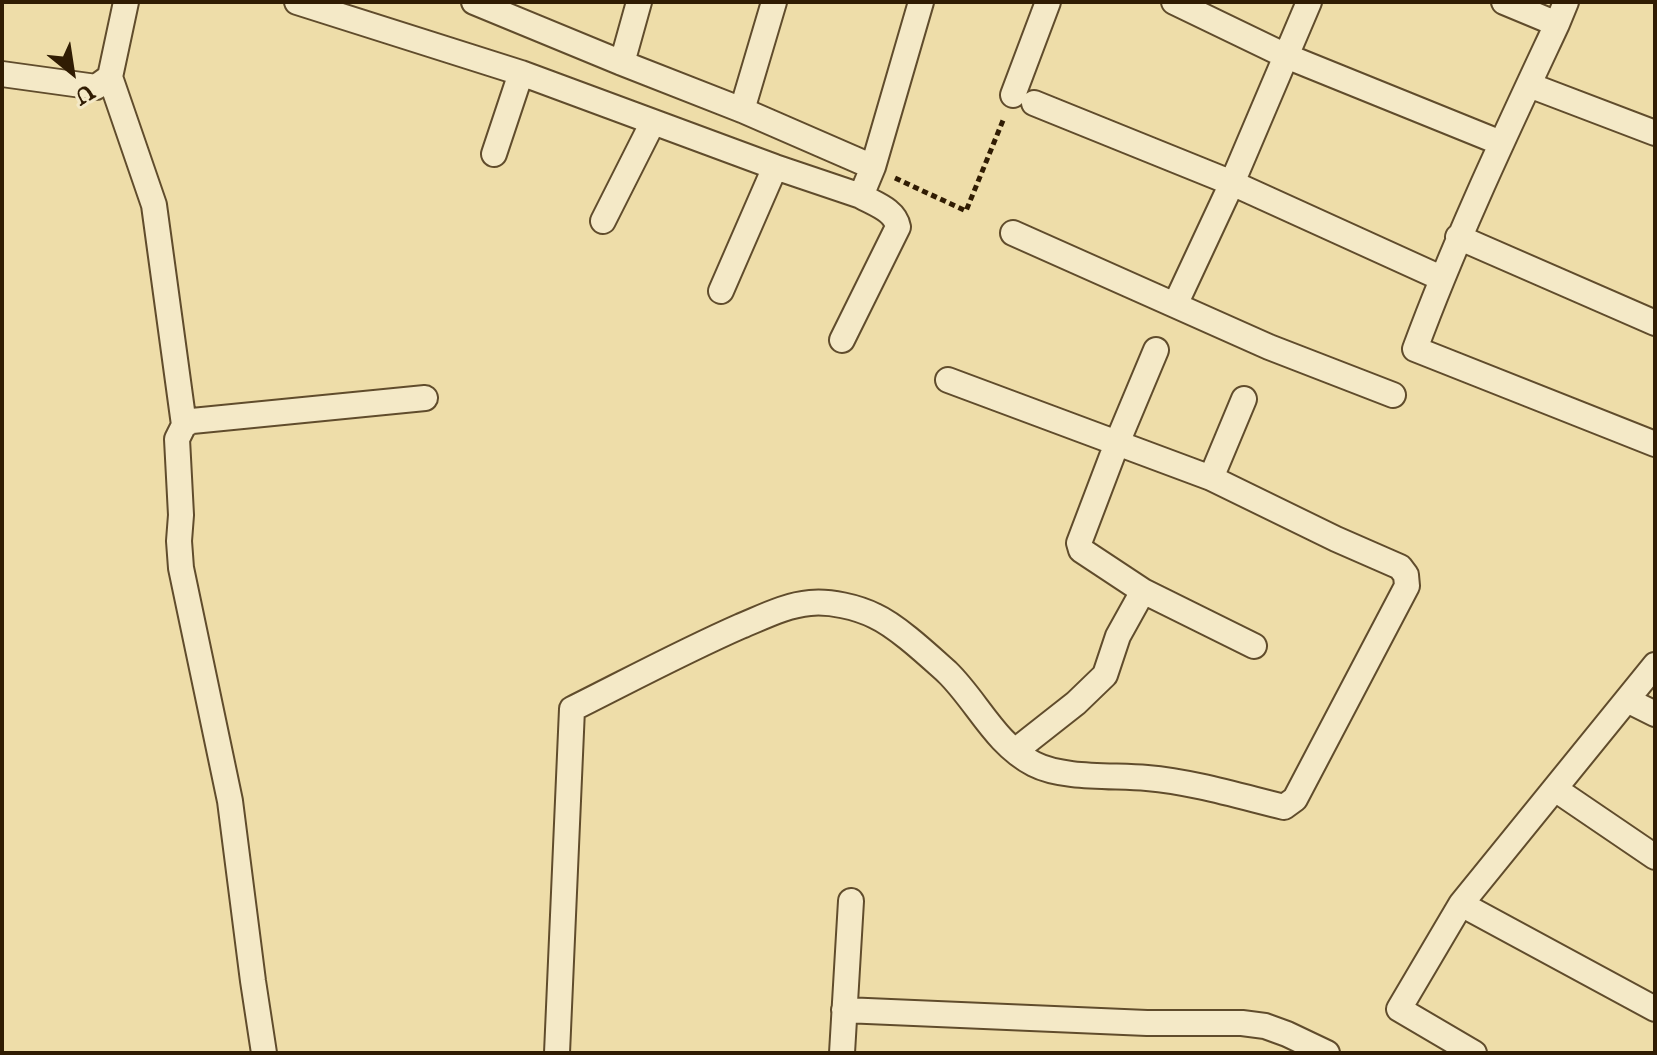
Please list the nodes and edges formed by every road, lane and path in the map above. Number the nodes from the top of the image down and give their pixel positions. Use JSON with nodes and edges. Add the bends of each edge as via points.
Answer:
{"nodes":[{"id":1,"x":126,"y":2,"type":"edge"},
{"id":2,"x":297,"y":2,"type":"edge"},
{"id":3,"x":639,"y":2,"type":"edge"},
{"id":4,"x":774,"y":2,"type":"edge"},
{"id":5,"x":921,"y":2,"type":"edge"},
{"id":6,"x":1048,"y":2,"type":"edge"},
{"id":7,"x":1174,"y":2,"type":"edge"},
{"id":8,"x":1309,"y":2,"type":"edge"},
{"id":9,"x":1504,"y":2,"type":"edge"},
{"id":10,"x":481,"y":3,"type":"edge"},
{"id":11,"x":1562,"y":13,"type":"edge"},
{"id":12,"x":1286,"y":56,"type":"junction"},
{"id":13,"x":622,"y":63,"type":"junction"},
{"id":14,"x":521,"y":73,"type":"junction"},
{"id":15,"x":2,"y":74,"type":"edge"},
{"id":16,"x":110,"y":77,"type":"junction"},
{"id":17,"x":1529,"y":85,"type":"junction"},
{"id":18,"x":1024,"y":99,"type":"junction"},
{"id":19,"x":742,"y":110,"type":"junction"},
{"id":20,"x":653,"y":122,"type":"junction"},
{"id":21,"x":1655,"y":133,"type":"edge"},
{"id":22,"x":1501,"y":143,"type":"junction"},
{"id":23,"x":494,"y":154,"type":"dead end"},
{"id":24,"x":775,"y":167,"type":"junction"},
{"id":25,"x":873,"y":167,"type":"junction"},
{"id":26,"x":1232,"y":183,"type":"junction"},
{"id":27,"x":861,"y":196,"type":"junction"},
{"id":28,"x":603,"y":221,"type":"dead end"},
{"id":29,"x":1013,"y":233,"type":"dead end"},
{"id":30,"x":1458,"y":237,"type":"junction"},
{"id":31,"x":1441,"y":278,"type":"junction"},
{"id":32,"x":721,"y":291,"type":"dead end"},
{"id":33,"x":1175,"y":305,"type":"junction"},
{"id":34,"x":1655,"y":323,"type":"edge"},
{"id":35,"x":842,"y":340,"type":"dead end"},
{"id":36,"x":1156,"y":350,"type":"dead end"},
{"id":37,"x":948,"y":380,"type":"dead end"},
{"id":38,"x":1393,"y":395,"type":"dead end"},
{"id":39,"x":425,"y":398,"type":"dead end"},
{"id":40,"x":1244,"y":399,"type":"dead end"},
{"id":41,"x":184,"y":425,"type":"junction"},
{"id":42,"x":1117,"y":443,"type":"junction"},
{"id":43,"x":1655,"y":444,"type":"edge"},
{"id":44,"x":1211,"y":478,"type":"junction"},
{"id":45,"x":1143,"y":591,"type":"junction"},
{"id":46,"x":1254,"y":646,"type":"dead end"},
{"id":47,"x":1655,"y":665,"type":"edge"},
{"id":48,"x":1627,"y":700,"type":"junction"},
{"id":49,"x":1655,"y":714,"type":"edge"},
{"id":50,"x":1015,"y":751,"type":"junction"},
{"id":51,"x":1555,"y":789,"type":"junction"},
{"id":52,"x":1655,"y":857,"type":"edge"},
{"id":53,"x":851,"y":901,"type":"dead end"},
{"id":54,"x":1461,"y":904,"type":"junction"},
{"id":55,"x":1655,"y":1009,"type":"edge"},
{"id":56,"x":844,"y":1010,"type":"junction"},
{"id":57,"x":264,"y":1053,"type":"edge"},
{"id":58,"x":557,"y":1053,"type":"edge"},
{"id":59,"x":842,"y":1053,"type":"edge"},
{"id":60,"x":1327,"y":1053,"type":"edge"},
{"id":61,"x":1474,"y":1053,"type":"edge"}],
"edges":[{"from":1,"to":16,"type":"street"},
{"from":2,"to":14,"type":"street"},
{"from":3,"to":13,"type":"street"},
{"from":4,"to":19,"type":"street"},
{"from":5,"to":25,"type":"street"},
{"from":6,"to":18,"type":"street"},
{"from":7,"to":12,"type":"street"},
{"from":8,"to":12,"type":"street"},
{"from":9,"to":11,"type":"street"},
{"from":10,"to":13,"type":"street"},
{"from":11,"to":17,"type":"street"},
{"from":12,"to":22,"type":"street"},
{"from":12,"to":26,"type":"street"},
{"from":13,"to":19,"type":"street"},
{"from":14,"to":20,"type":"street"},
{"from":14,"to":23,"type":"street"},
{"from":15,"to":16,"type":"street","via":[[96,87]]},
{"from":16,"to":41,"type":"street","via":[[154,205]]},
{"from":17,"to":21,"type":"street"},
{"from":17,"to":22,"type":"street"},
{"from":18,"to":25,"type":"path","via":[[966,211]]},
{"from":18,"to":26,"type":"street"},
{"from":19,"to":25,"type":"street"},
{"from":20,"to":24,"type":"street"},
{"from":20,"to":28,"type":"street"},
{"from":22,"to":30,"type":"street"},
{"from":24,"to":27,"type":"street"},
{"from":24,"to":32,"type":"street"},
{"from":25,"to":27,"type":"street"},
{"from":26,"to":31,"type":"street"},
{"from":26,"to":33,"type":"street"},
{"from":27,"to":35,"type":"street","via":[[892,214],[898,227]]},
{"from":29,"to":33,"type":"street"},
{"from":30,"to":31,"type":"street"},
{"from":30,"to":34,"type":"street"},
{"from":31,"to":43,"type":"street","via":[[1415,349]]},
{"from":33,"to":38,"type":"street"},
{"from":36,"to":42,"type":"street"},
{"from":37,"to":42,"type":"street"},
{"from":39,"to":41,"type":"street"},
{"from":40,"to":44,"type":"street"},
{"from":41,"to":57,"type":"street","via":[[177,439],[181,568],[230,801]]},
{"from":42,"to":44,"type":"street"},
{"from":42,"to":45,"type":"street","via":[[1079,543],[1081,550]]},
{"from":44,"to":50,"type":"street","via":[[1400,567],[1406,575],[1407,586],[1295,799],[1284,807],[1172,781],[1053,772]]},
{"from":45,"to":46,"type":"street"},
{"from":45,"to":50,"type":"street","via":[[1118,636],[1105,675]]},
{"from":47,"to":48,"type":"street"},
{"from":48,"to":49,"type":"street"},
{"from":48,"to":51,"type":"street"},
{"from":50,"to":58,"type":"street","via":[[955,681],[894,629],[875,616],[832,604],[809,603],[773,613],[572,709]]},
{"from":51,"to":52,"type":"street"},
{"from":51,"to":54,"type":"street"},
{"from":53,"to":56,"type":"street"},
{"from":54,"to":55,"type":"street"},
{"from":54,"to":61,"type":"street","via":[[1399,1009]]},
{"from":56,"to":59,"type":"street"},
{"from":56,"to":60,"type":"street","via":[[1242,1023],[1265,1026]]}]}
